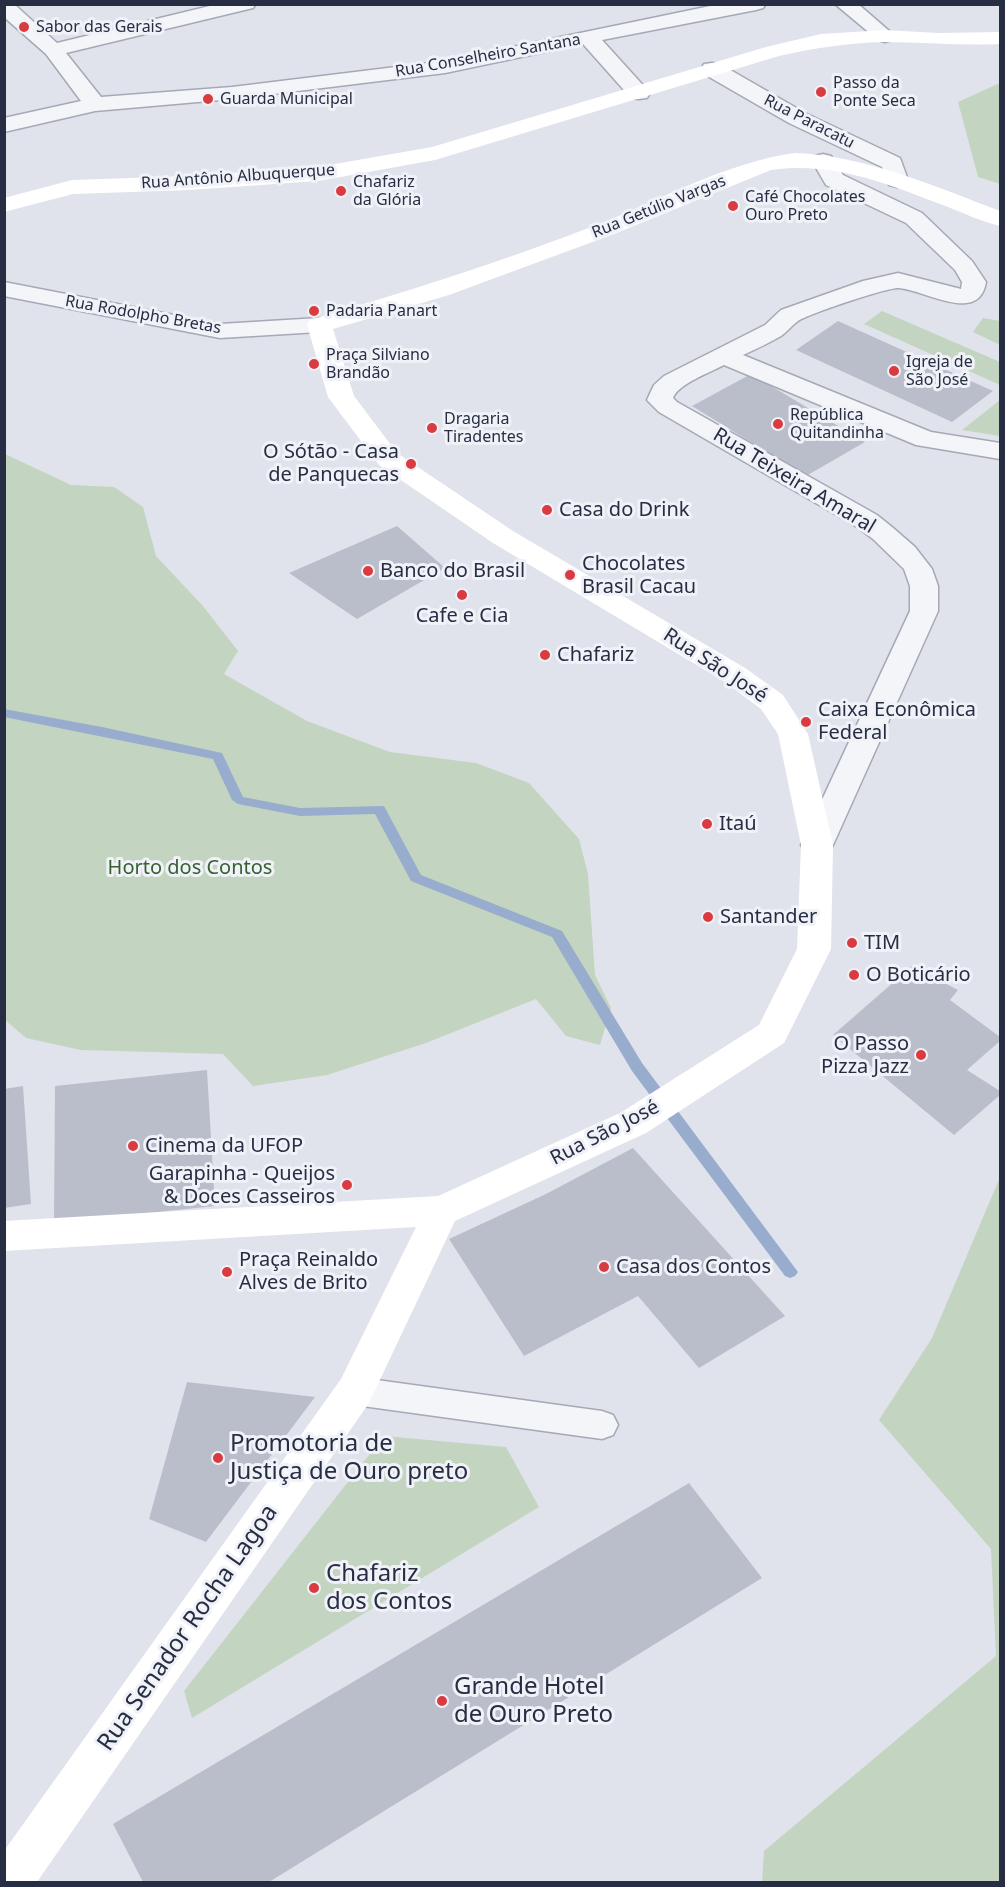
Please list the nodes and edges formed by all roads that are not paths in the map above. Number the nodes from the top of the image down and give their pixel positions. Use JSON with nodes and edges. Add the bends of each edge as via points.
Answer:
{"nodes":[{"id":1,"x":246,"y":4,"type":"edge"},
{"id":2,"x":756,"y":4,"type":"edge"},
{"id":3,"x":845,"y":4,"type":"edge"},
{"id":4,"x":4,"y":6,"type":"edge"},
{"id":5,"x":885,"y":36,"type":"junction"},
{"id":6,"x":590,"y":38,"type":"junction"},
{"id":7,"x":1000,"y":38,"type":"edge"},
{"id":8,"x":53,"y":50,"type":"junction"},
{"id":9,"x":712,"y":69,"type":"junction"},
{"id":10,"x":639,"y":93,"type":"junction"},
{"id":11,"x":95,"y":104,"type":"junction"},
{"id":12,"x":4,"y":125,"type":"edge"},
{"id":13,"x":823,"y":161,"type":"junction"},
{"id":14,"x":897,"y":180,"type":"junction"},
{"id":15,"x":4,"y":205,"type":"edge"},
{"id":16,"x":1000,"y":219,"type":"edge"},
{"id":17,"x":4,"y":289,"type":"edge"},
{"id":18,"x":319,"y":325,"type":"junction"},
{"id":19,"x":723,"y":356,"type":"junction"},
{"id":20,"x":1000,"y":451,"type":"edge"},
{"id":21,"x":817,"y":845,"type":"junction"},
{"id":22,"x":442,"y":1211,"type":"junction"},
{"id":23,"x":4,"y":1236,"type":"edge"},
{"id":24,"x":355,"y":1391,"type":"junction"},
{"id":25,"x":602,"y":1425,"type":"dead end"},
{"id":26,"x":10,"y":1882,"type":"edge"}],
"edges":[{"from":1,"to":8,"type":"street"},
{"from":2,"to":6,"type":"street","name":"Rua Conselheiro Santana"},
{"from":3,"to":5,"type":"street"},
{"from":4,"to":8,"type":"street"},
{"from":5,"to":7,"type":"street","name":"Rua Antônio Albuquerque"},
{"from":5,"to":9,"type":"street","name":"Rua Antônio Albuquerque","via":[[821,40]]},
{"from":6,"to":10,"type":"street"},
{"from":6,"to":11,"type":"street","name":"Rua Conselheiro Santana","via":[[445,67],[232,93]]},
{"from":8,"to":11,"type":"street"},
{"from":9,"to":10,"type":"street","name":"Rua Antônio Albuquerque"},
{"from":9,"to":14,"type":"street","name":"Rua Paracatu","via":[[797,118],[892,163]]},
{"from":10,"to":15,"type":"street","name":"Rua Antônio Albuquerque","via":[[435,153],[353,168],[306,175],[72,188]]},
{"from":11,"to":12,"type":"street","name":"Rua Conselheiro Santana"},
{"from":13,"to":14,"type":"street","name":"Rua Getúlio Vargas"},
{"from":13,"to":18,"type":"street","name":"Rua Getúlio Vargas","via":[[766,164],[440,290]]},
{"from":13,"to":19,"type":"street","via":[[834,180],[914,218],[964,266],[974,282],[972,293],[961,297],[898,280],[872,286],[790,315],[774,330]]},
{"from":14,"to":16,"type":"street","name":"Rua Getúlio Vargas"},
{"from":17,"to":18,"type":"street","name":"Rua Rodolpho Bretas","via":[[220,331]]},
{"from":18,"to":21,"type":"street","name":"Rua São José","via":[[341,398],[388,459],[503,537],[735,675],[772,702],[793,734]]},
{"from":19,"to":20,"type":"street","via":[[925,439]]},
{"from":19,"to":21,"type":"street","name":"Rua Teixeira Amaral","via":[[676,380],[660,394],[660,400],[867,521],[901,550],[922,579],[924,611]]},
{"from":21,"to":22,"type":"street","name":"Rua São José","via":[[813,949],[772,1034],[638,1119]]},
{"from":22,"to":23,"type":"street"},
{"from":22,"to":24,"type":"street","name":"Rua Senador Rocha Lagoa"},
{"from":24,"to":25,"type":"lane"},
{"from":24,"to":26,"type":"street","name":"Rua Senador Rocha Lagoa"}]}
